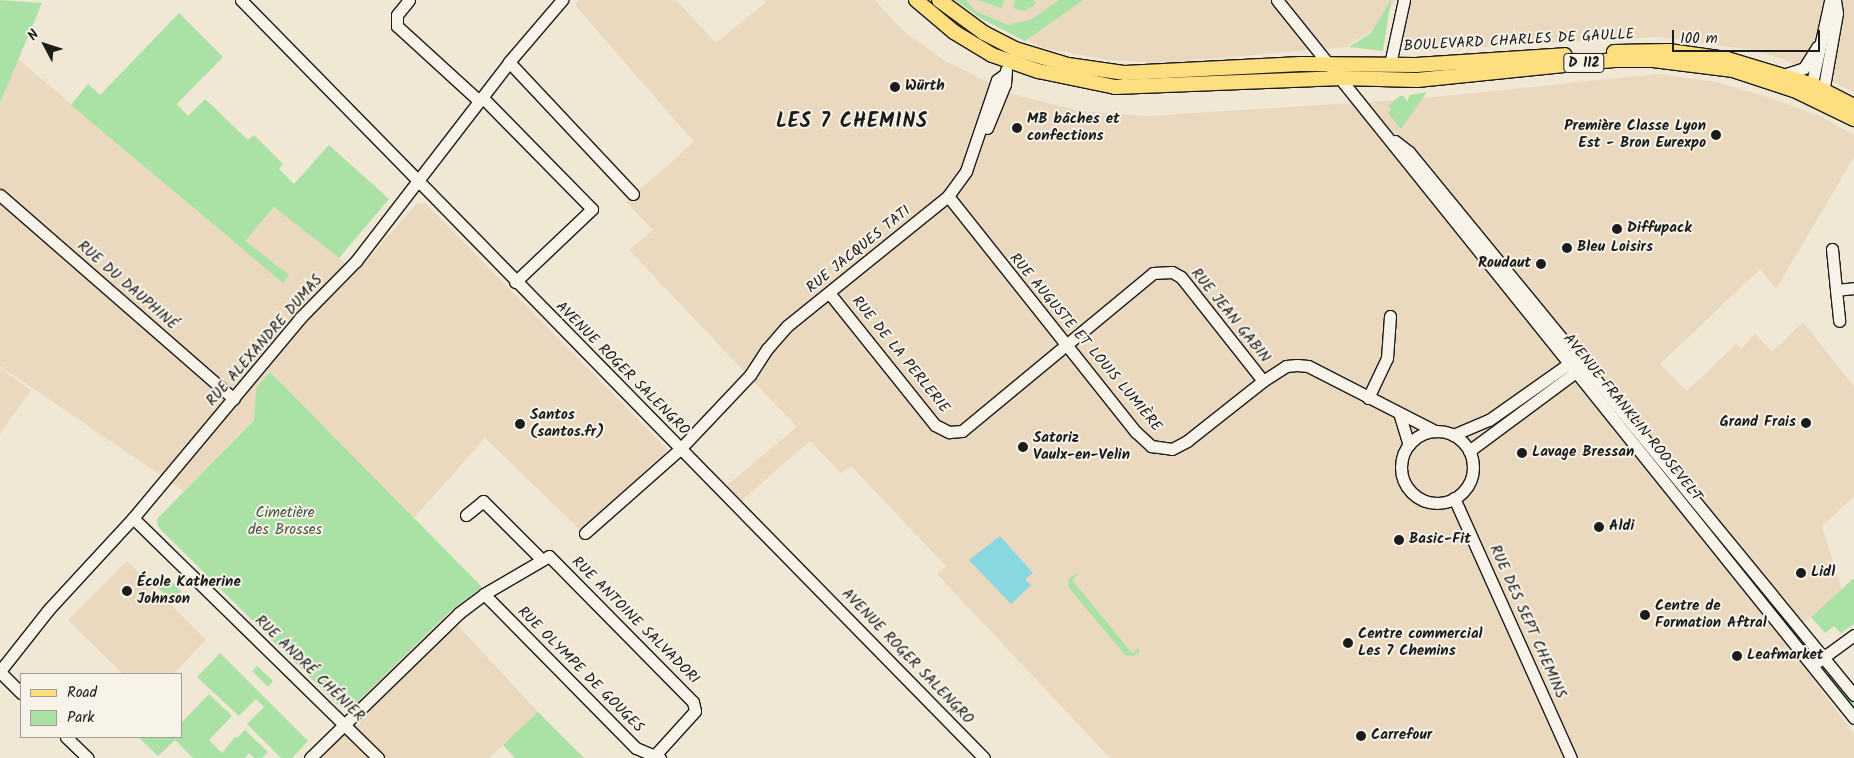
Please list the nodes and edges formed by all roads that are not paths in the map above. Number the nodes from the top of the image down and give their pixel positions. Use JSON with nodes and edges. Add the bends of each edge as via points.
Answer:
{"nodes":[{"id":1,"x":241,"y":0,"type":"edge"},
{"id":2,"x":409,"y":0,"type":"edge"},
{"id":3,"x":562,"y":0,"type":"edge"},
{"id":4,"x":916,"y":0,"type":"edge"},
{"id":5,"x":939,"y":0,"type":"edge"},
{"id":6,"x":1277,"y":0,"type":"edge"},
{"id":7,"x":1404,"y":0,"type":"edge"},
{"id":8,"x":1832,"y":3,"type":"edge"},
{"id":9,"x":1015,"y":49,"type":"junction"},
{"id":10,"x":509,"y":62,"type":"junction"},
{"id":11,"x":1330,"y":64,"type":"junction"},
{"id":12,"x":1390,"y":64,"type":"junction"},
{"id":13,"x":1007,"y":68,"type":"junction"},
{"id":14,"x":1783,"y":75,"type":"junction"},
{"id":15,"x":1342,"y":78,"type":"junction"},
{"id":16,"x":1817,"y":94,"type":"junction"},
{"id":17,"x":481,"y":99,"type":"junction"},
{"id":18,"x":1854,"y":106,"type":"edge"},
{"id":19,"x":1854,"y":119,"type":"edge"},
{"id":20,"x":419,"y":182,"type":"junction"},
{"id":21,"x":634,"y":194,"type":"dead end"},
{"id":22,"x":0,"y":195,"type":"edge"},
{"id":23,"x":948,"y":196,"type":"junction"},
{"id":24,"x":1832,"y":249,"type":"dead end"},
{"id":25,"x":516,"y":282,"type":"junction"},
{"id":26,"x":1854,"y":288,"type":"edge"},
{"id":27,"x":1836,"y":290,"type":"junction"},
{"id":28,"x":830,"y":294,"type":"junction"},
{"id":29,"x":1390,"y":316,"type":"dead end"},
{"id":30,"x":1839,"y":321,"type":"dead end"},
{"id":31,"x":1066,"y":344,"type":"junction"},
{"id":32,"x":1576,"y":365,"type":"junction"},
{"id":33,"x":1263,"y":381,"type":"junction"},
{"id":34,"x":1368,"y":398,"type":"junction"},
{"id":35,"x":234,"y":399,"type":"junction"},
{"id":36,"x":1400,"y":416,"type":"junction"},
{"id":37,"x":1435,"y":431,"type":"junction"},
{"id":38,"x":1453,"y":435,"type":"junction"},
{"id":39,"x":1409,"y":445,"type":"junction"},
{"id":40,"x":680,"y":449,"type":"junction"},
{"id":41,"x":1469,"y":451,"type":"junction"},
{"id":42,"x":1454,"y":498,"type":"junction"},
{"id":43,"x":466,"y":515,"type":"dead end"},
{"id":44,"x":133,"y":518,"type":"junction"},
{"id":45,"x":1704,"y":530,"type":"junction"},
{"id":46,"x":585,"y":532,"type":"dead end"},
{"id":47,"x":1724,"y":540,"type":"junction"},
{"id":48,"x":546,"y":558,"type":"junction"},
{"id":49,"x":484,"y":594,"type":"junction"},
{"id":50,"x":1854,"y":635,"type":"edge"},
{"id":51,"x":5,"y":656,"type":"edge"},
{"id":52,"x":1824,"y":658,"type":"junction"},
{"id":53,"x":1811,"y":666,"type":"junction"},
{"id":54,"x":0,"y":672,"type":"edge"},
{"id":55,"x":20,"y":692,"type":"edge"},
{"id":56,"x":1854,"y":695,"type":"edge"},
{"id":57,"x":1854,"y":718,"type":"edge"},
{"id":58,"x":343,"y":724,"type":"junction"},
{"id":59,"x":67,"y":738,"type":"edge"},
{"id":60,"x":658,"y":756,"type":"edge"},
{"id":61,"x":88,"y":758,"type":"edge"},
{"id":62,"x":310,"y":758,"type":"edge"},
{"id":63,"x":378,"y":758,"type":"edge"},
{"id":64,"x":984,"y":758,"type":"edge"},
{"id":65,"x":1571,"y":758,"type":"edge"}],
"edges":[{"from":1,"to":20,"type":"street","name":"AVENUE ROGER SALENGRO"},
{"from":2,"to":17,"type":"street","via":[[397,15],[397,26]]},
{"from":3,"to":10,"type":"street","name":"RUE ALEXANDRE DUMAS"},
{"from":4,"to":13,"type":"main road","name":"BOULEVARD CHARLES DE GAULLE","via":[[954,32]]},
{"from":5,"to":9,"type":"main road","name":"BOULEVARD CHARLES DE GAULLE","via":[[984,33]]},
{"from":6,"to":11,"type":"street","name":"AVENUE FRANKLIN ROOSEVELT"},
{"from":7,"to":12,"type":"street"},
{"from":8,"to":14,"type":"street","via":[[1809,62],[1804,68]]},
{"from":8,"to":16,"type":"street","via":[[1837,13]]},
{"from":9,"to":11,"type":"main road","name":"BOULEVARD CHARLES DE GAULLE","via":[[1068,64],[1125,73]]},
{"from":9,"to":13,"type":"street","name":"RUE JACQUES TATI"},
{"from":10,"to":17,"type":"street","name":"RUE ALEXANDRE DUMAS"},
{"from":10,"to":21,"type":"street"},
{"from":11,"to":12,"type":"main road","name":"BOULEVARD CHARLES DE GAULLE","number":"D 112"},
{"from":11,"to":15,"type":"street","name":"AVENUE FRANKLIN ROOSEVELT"},
{"from":12,"to":14,"type":"main road","name":"BOULEVARD CHARLES DE GAULLE","number":"D 112","via":[[1416,66],[1635,50],[1727,58]]},
{"from":13,"to":15,"type":"main road","name":"BOULEVARD CHARLES DE GAULLE","via":[[1115,87]]},
{"from":13,"to":23,"type":"street","name":"RUE JACQUES TATI","via":[[1005,84],[982,141],[977,143],[966,171]]},
{"from":14,"to":16,"type":"main road","name":"BOULEVARD CHARLES DE GAULLE","number":"D 112"},
{"from":15,"to":16,"type":"main road","name":"BOULEVARD CHARLES DE GAULLE","number":"D 112","via":[[1417,80],[1614,60],[1653,60],[1734,70]]},
{"from":15,"to":32,"type":"street","name":"AVENUE FRANKLIN ROOSEVELT","via":[[1389,136],[1400,156]]},
{"from":16,"to":18,"type":"main road","number":"D 112"},
{"from":16,"to":19,"type":"main road","name":"BOULEVARD CHARLES DE GAULLE","number":"D 112"},
{"from":17,"to":20,"type":"street","name":"RUE ALEXANDRE DUMAS"},
{"from":17,"to":25,"type":"street","via":[[592,209]]},
{"from":20,"to":25,"type":"street","name":"AVENUE ROGER SALENGRO"},
{"from":20,"to":35,"type":"street","name":"RUE ALEXANDRE DUMAS","via":[[356,261],[300,318]]},
{"from":22,"to":35,"type":"street","name":"RUE DU DAUPHINÉ"},
{"from":23,"to":28,"type":"street","name":"RUE JACQUES TATI"},
{"from":23,"to":31,"type":"street","name":"RUE AUGUSTE ET LOUIS LUMIÈRE"},
{"from":24,"to":27,"type":"street"},
{"from":25,"to":40,"type":"street","name":"AVENUE ROGER SALENGRO"},
{"from":26,"to":27,"type":"street"},
{"from":27,"to":30,"type":"street"},
{"from":28,"to":31,"type":"street","name":"RUE DE LA PERLERIE","via":[[935,425],[948,432],[962,431]]},
{"from":28,"to":40,"type":"street","name":"RUE JACQUES TATI","via":[[787,326],[750,376]]},
{"from":29,"to":34,"type":"street","via":[[1387,358]]},
{"from":31,"to":33,"type":"street","name":"RUE AUGUSTE ET LOUIS LUMIÈRE","via":[[1136,432],[1151,446],[1172,449],[1188,441]]},
{"from":31,"to":33,"type":"street","name":"RUE JEAN GABIN","via":[[1153,273],[1172,272],[1181,277]]},
{"from":32,"to":38,"type":"street","via":[[1489,420]]},
{"from":32,"to":41,"type":"street"},
{"from":32,"to":45,"type":"street","name":"AVENUE FRANKLIN ROOSEVELT"},
{"from":32,"to":47,"type":"street","name":"AVENUE FRANKLIN ROOSEVELT"},
{"from":33,"to":34,"type":"street","name":"RUE AUGUSTE ET LOUIS LUMIÈRE","via":[[1286,366],[1308,366]]},
{"from":34,"to":36,"type":"street","name":"RUE AUGUSTE ET LOUIS LUMIÈRE"},
{"from":35,"to":44,"type":"street","name":"RUE ALEXANDRE DUMAS"},
{"from":36,"to":37,"type":"street","name":"RUE AUGUSTE ET LOUIS LUMIÈRE","via":[[1420,421]]},
{"from":36,"to":39,"type":"street"},
{"from":37,"to":38,"type":"street"},
{"from":37,"to":39,"type":"street","via":[[1416,438]]},
{"from":38,"to":41,"type":"street"},
{"from":39,"to":42,"type":"street","via":[[1401,468],[1407,486],[1423,500],[1433,502]]},
{"from":40,"to":46,"type":"street","name":"RUE JACQUES TATI"},
{"from":40,"to":64,"type":"street","name":"AVENUE ROGER SALENGRO"},
{"from":41,"to":42,"type":"street","via":[[1472,473],[1463,492]]},
{"from":42,"to":65,"type":"street","name":"RUE DES SEPT CHEMINS"},
{"from":43,"to":48,"type":"street","via":[[483,501]]},
{"from":44,"to":51,"type":"street","name":"RUE ALEXANDRE DUMAS"},
{"from":44,"to":58,"type":"street","name":"RUE ANDRÉ CHÉNIER"},
{"from":45,"to":47,"type":"street","via":[[1720,542]]},
{"from":45,"to":53,"type":"street","name":"AVENUE FRANKLIN ROOSEVELT"},
{"from":47,"to":52,"type":"street","name":"AVENUE FRANKLIN ROOSEVELT"},
{"from":48,"to":49,"type":"street"},
{"from":48,"to":60,"type":"street","name":"RUE ANTOINE SALVADORI","via":[[694,702],[696,711]]},
{"from":49,"to":58,"type":"street"},
{"from":49,"to":60,"type":"street","name":"RUE OLYMPE DE GOUGES","via":[[636,748]]},
{"from":50,"to":52,"type":"street"},
{"from":51,"to":54,"type":"street","name":"RUE ALEXANDRE DUMAS"},
{"from":52,"to":53,"type":"street"},
{"from":52,"to":56,"type":"street","name":"AVENUE FRANKLIN ROOSEVELT"},
{"from":53,"to":57,"type":"street","name":"AVENUE FRANKLIN ROOSEVELT"},
{"from":54,"to":55,"type":"street"},
{"from":58,"to":62,"type":"street"},
{"from":58,"to":63,"type":"street","name":"RUE ANDRÉ CHÉNIER"},
{"from":59,"to":61,"type":"street"}]}
